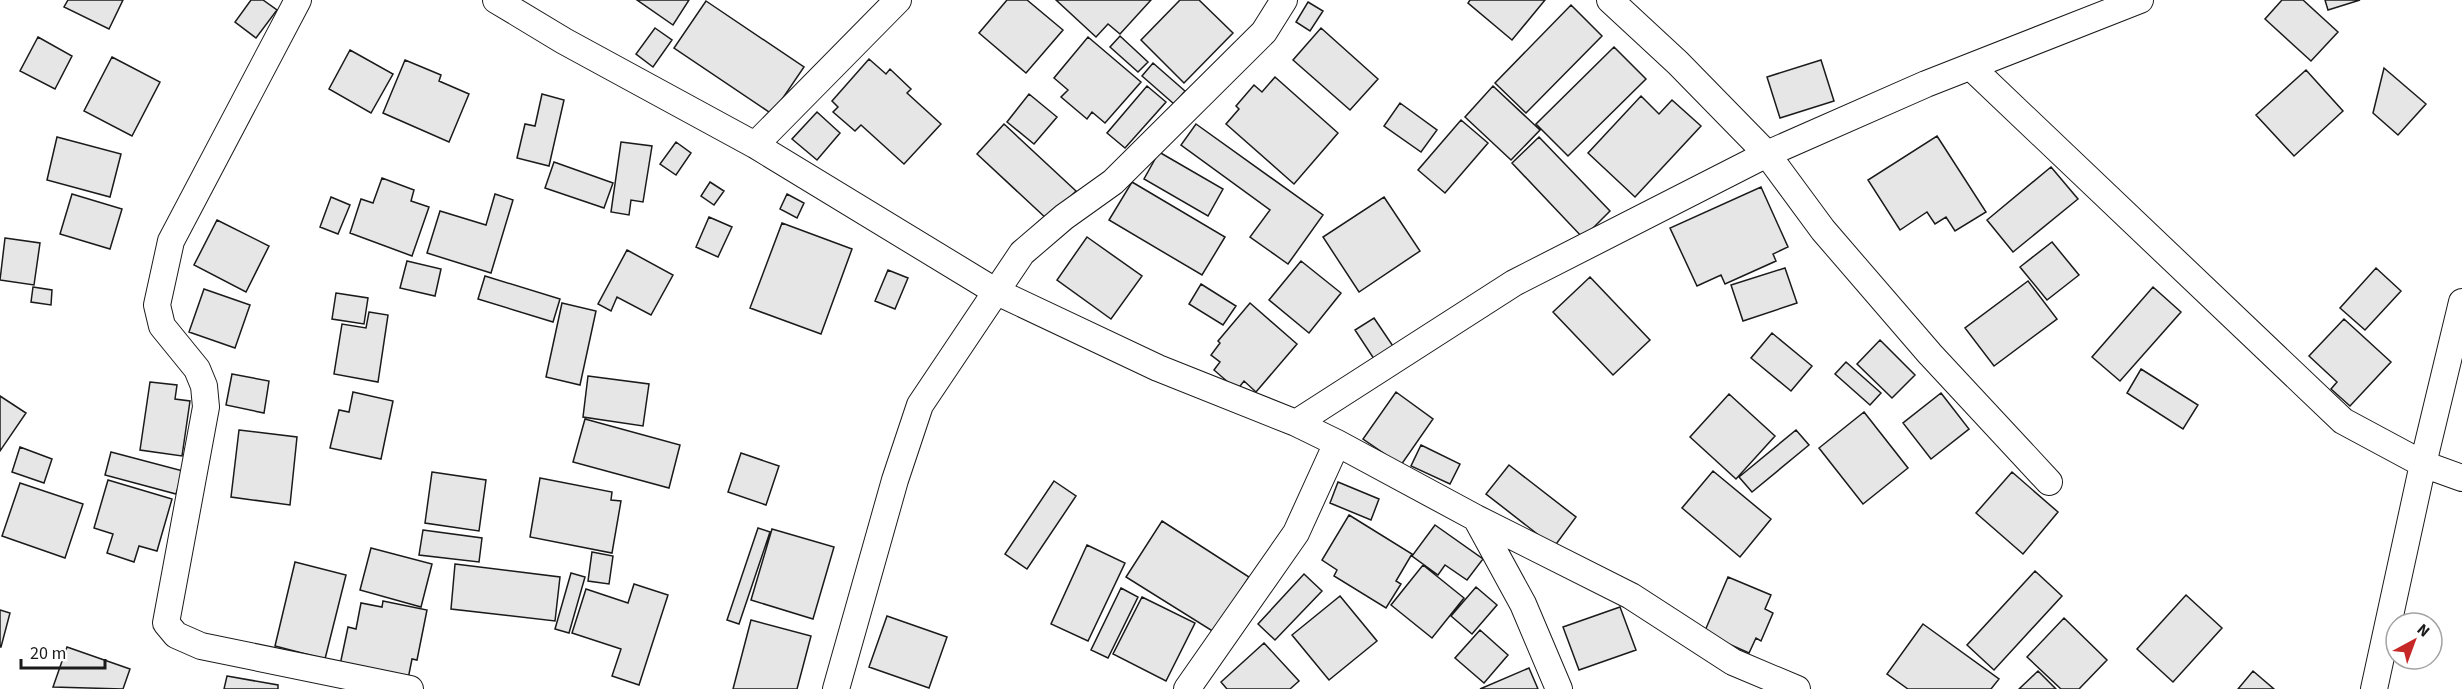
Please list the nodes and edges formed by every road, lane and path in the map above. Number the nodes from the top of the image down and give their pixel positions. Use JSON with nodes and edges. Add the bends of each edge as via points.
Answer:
{"nodes":[{"id":1,"x":297,"y":0,"type":"edge"},
{"id":2,"x":496,"y":0,"type":"edge"},
{"id":3,"x":898,"y":0,"type":"edge"},
{"id":4,"x":1284,"y":0,"type":"edge"},
{"id":5,"x":1610,"y":0,"type":"edge"},
{"id":6,"x":2140,"y":0,"type":"edge"},
{"id":7,"x":1971,"y":67,"type":"junction"},
{"id":8,"x":755,"y":145,"type":"junction"},
{"id":9,"x":1767,"y":154,"type":"junction"},
{"id":10,"x":995,"y":291,"type":"junction"},
{"id":11,"x":2462,"y":302,"type":"edge"},
{"id":12,"x":1296,"y":423,"type":"junction"},
{"id":13,"x":1337,"y":443,"type":"junction"},
{"id":14,"x":2422,"y":464,"type":"junction"},
{"id":15,"x":2462,"y":478,"type":"edge"},
{"id":16,"x":2049,"y":482,"type":"dead end"},
{"id":17,"x":1476,"y":518,"type":"junction"},
{"id":18,"x":410,"y":689,"type":"edge"},
{"id":19,"x":836,"y":689,"type":"edge"},
{"id":20,"x":1187,"y":689,"type":"edge"},
{"id":21,"x":1559,"y":689,"type":"edge"},
{"id":22,"x":1797,"y":689,"type":"edge"},
{"id":23,"x":2374,"y":689,"type":"edge"}],
"edges":[{"from":1,"to":18,"type":"street","via":[[171,241],[158,305],[162,326],[196,369],[204,386],[206,407],[166,623],[176,635],[201,646]]},
{"from":2,"to":8,"type":"street"},
{"from":3,"to":8,"type":"street"},
{"from":4,"to":10,"type":"street","via":[[1264,32],[1113,182],[1022,253]]},
{"from":5,"to":9,"type":"street"},
{"from":6,"to":7,"type":"street"},
{"from":7,"to":9,"type":"street"},
{"from":7,"to":14,"type":"street","via":[[2343,421]]},
{"from":8,"to":10,"type":"street"},
{"from":9,"to":12,"type":"street","via":[[1514,283]]},
{"from":9,"to":16,"type":"street","via":[[1823,230],[1930,354]]},
{"from":10,"to":12,"type":"street","via":[[1158,368]]},
{"from":10,"to":19,"type":"street","via":[[920,405]]},
{"from":11,"to":14,"type":"street"},
{"from":12,"to":13,"type":"street"},
{"from":13,"to":17,"type":"street"},
{"from":13,"to":20,"type":"street","via":[[1296,533]]},
{"from":14,"to":15,"type":"street"},
{"from":14,"to":23,"type":"street"},
{"from":17,"to":21,"type":"street","via":[[1523,604]]},
{"from":17,"to":22,"type":"street","via":[[1631,596],[1733,662]]}]}
